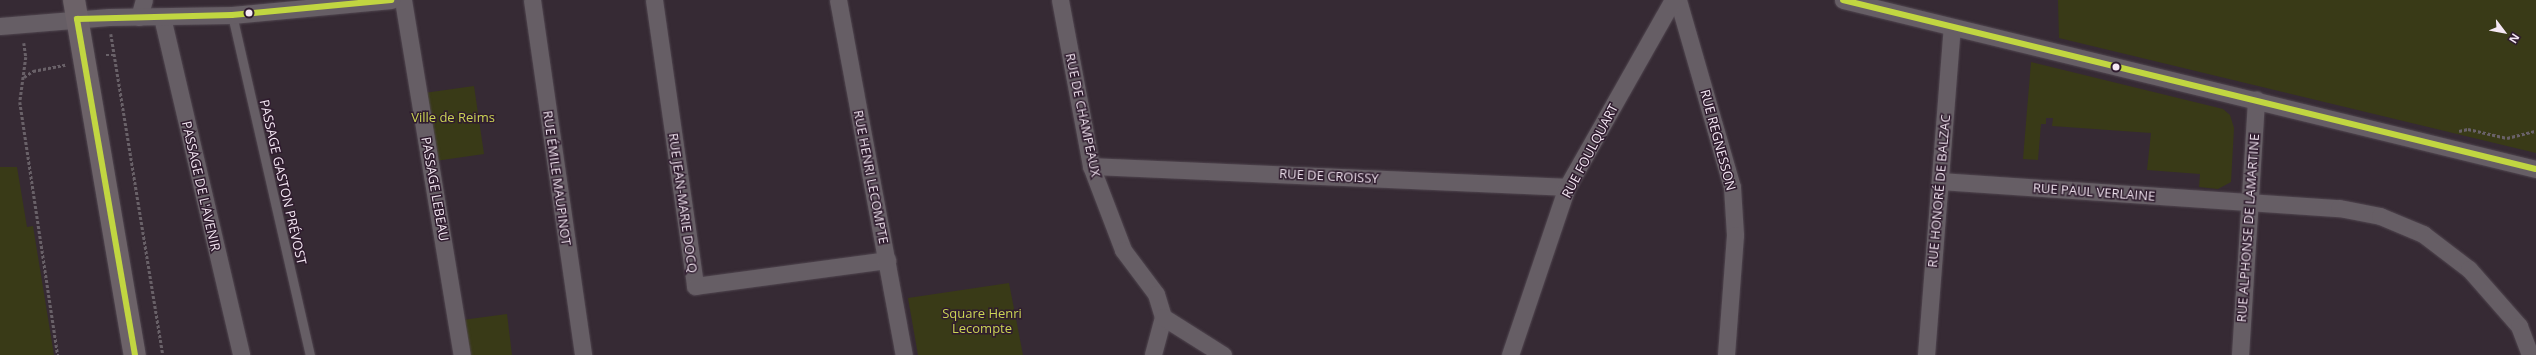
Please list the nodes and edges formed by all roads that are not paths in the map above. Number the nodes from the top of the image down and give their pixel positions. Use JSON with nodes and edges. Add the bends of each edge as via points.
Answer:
{"nodes":[{"id":1,"x":144,"y":0,"type":"edge"},
{"id":2,"x":391,"y":0,"type":"edge"},
{"id":3,"x":403,"y":0,"type":"edge"},
{"id":4,"x":532,"y":0,"type":"edge"},
{"id":5,"x":654,"y":0,"type":"edge"},
{"id":6,"x":838,"y":0,"type":"edge"},
{"id":7,"x":1060,"y":0,"type":"edge"},
{"id":8,"x":1673,"y":0,"type":"edge"},
{"id":9,"x":1678,"y":0,"type":"edge"},
{"id":10,"x":1843,"y":0,"type":"edge"},
{"id":11,"x":316,"y":4,"type":"edge"},
{"id":12,"x":75,"y":10,"type":"edge"},
{"id":13,"x":232,"y":15,"type":"junction"},
{"id":14,"x":140,"y":17,"type":"junction"},
{"id":15,"x":162,"y":17,"type":"junction"},
{"id":16,"x":0,"y":26,"type":"edge"},
{"id":17,"x":1952,"y":28,"type":"junction"},
{"id":18,"x":2256,"y":100,"type":"junction"},
{"id":19,"x":1091,"y":166,"type":"junction"},
{"id":20,"x":2536,"y":169,"type":"edge"},
{"id":21,"x":1940,"y":181,"type":"junction"},
{"id":22,"x":1568,"y":187,"type":"junction"},
{"id":23,"x":2248,"y":203,"type":"junction"},
{"id":24,"x":887,"y":260,"type":"junction"},
{"id":25,"x":1164,"y":317,"type":"junction"},
{"id":26,"x":135,"y":355,"type":"edge"},
{"id":27,"x":241,"y":355,"type":"edge"},
{"id":28,"x":310,"y":355,"type":"edge"},
{"id":29,"x":462,"y":355,"type":"edge"},
{"id":30,"x":583,"y":355,"type":"edge"},
{"id":31,"x":904,"y":355,"type":"edge"},
{"id":32,"x":1153,"y":355,"type":"edge"},
{"id":33,"x":1223,"y":355,"type":"edge"},
{"id":34,"x":1510,"y":355,"type":"edge"},
{"id":35,"x":1726,"y":355,"type":"edge"},
{"id":36,"x":1926,"y":355,"type":"edge"},
{"id":37,"x":2240,"y":355,"type":"edge"},
{"id":38,"x":2530,"y":355,"type":"edge"}],
"edges":[{"from":1,"to":14,"type":"street"},
{"from":2,"to":11,"type":"street"},
{"from":3,"to":29,"type":"street","name":"PASSAGE LEBEAU"},
{"from":4,"to":30,"type":"street","name":"RUE ÉMILE MAUPINOT"},
{"from":5,"to":24,"type":"street","name":"RUE JEAN-MARIE DOCQ","via":[[696,286]]},
{"from":6,"to":24,"type":"street","name":"RUE HENRI LECOMPTE"},
{"from":7,"to":19,"type":"street","name":"RUE DE CHAMPEAUX"},
{"from":8,"to":22,"type":"street","name":"RUE FOULQUART"},
{"from":9,"to":35,"type":"street","name":"RUE REGNESSON","via":[[1732,187],[1735,235]]},
{"from":10,"to":17,"type":"street"},
{"from":11,"to":13,"type":"street"},
{"from":12,"to":14,"type":"street","via":[[109,17]]},
{"from":12,"to":16,"type":"street","via":[[20,24]]},
{"from":12,"to":26,"type":"main road"},
{"from":13,"to":15,"type":"street"},
{"from":13,"to":28,"type":"lane","name":"PASSAGE GASTON PRÉVOST"},
{"from":14,"to":15,"type":"street"},
{"from":15,"to":27,"type":"street","name":"PASSAGE DE L'AVENIR"},
{"from":17,"to":18,"type":"street"},
{"from":17,"to":21,"type":"street","name":"RUE HONORÉ DE BALZAC"},
{"from":18,"to":20,"type":"street"},
{"from":18,"to":23,"type":"street","name":"RUE ALPHONSE DE LAMARTINE"},
{"from":19,"to":22,"type":"street","name":"RUE DE CROISSY"},
{"from":19,"to":25,"type":"street","name":"RUE DE CHAMPEAUX","via":[[1123,250],[1156,294]]},
{"from":21,"to":23,"type":"street","name":"RUE PAUL VERLAINE"},
{"from":21,"to":36,"type":"street","name":"RUE HONORÉ DE BALZAC"},
{"from":22,"to":34,"type":"street","name":"RUE FOULQUART"},
{"from":23,"to":37,"type":"street","name":"RUE ALPHONSE DE LAMARTINE"},
{"from":23,"to":38,"type":"street","name":"RUE PAUL VERLAINE","via":[[2359,211],[2380,216],[2422,234],[2470,269],[2519,326]]},
{"from":24,"to":31,"type":"street","name":"RUE HENRI LECOMPTE"},
{"from":25,"to":32,"type":"street"},
{"from":25,"to":33,"type":"street"}]}
